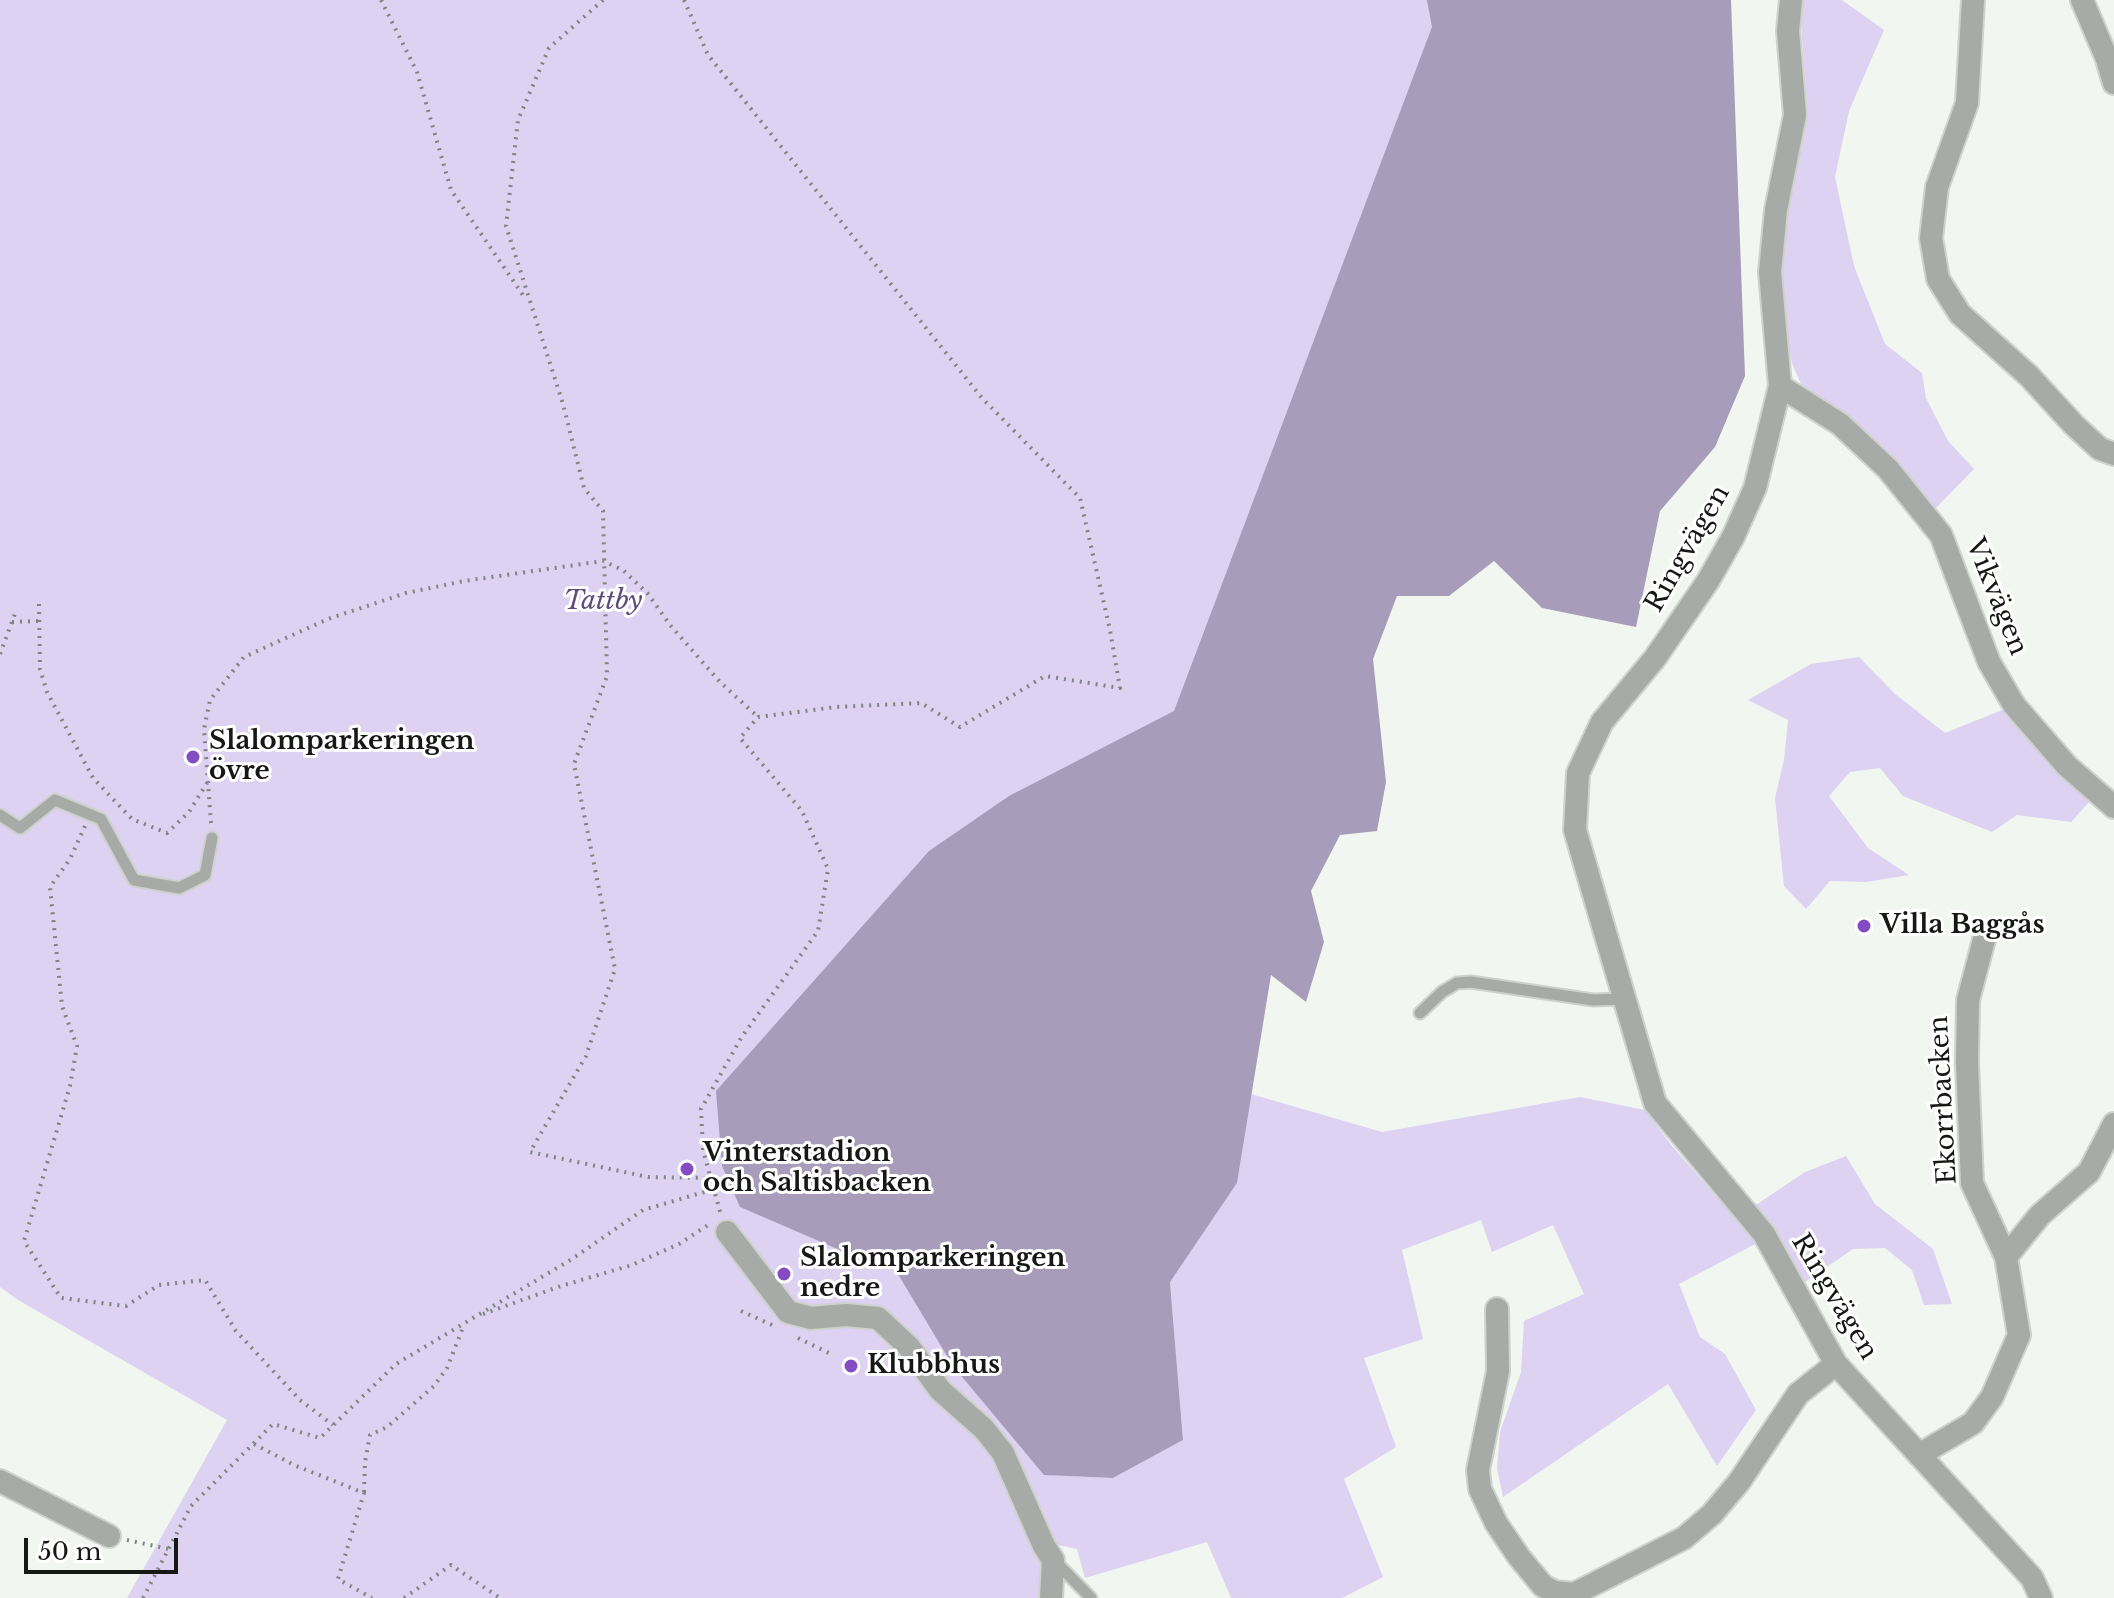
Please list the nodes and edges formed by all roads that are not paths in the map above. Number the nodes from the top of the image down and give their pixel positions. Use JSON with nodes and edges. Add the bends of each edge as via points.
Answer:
{"nodes":[{"id":1,"x":1791,"y":0,"type":"edge"},
{"id":2,"x":1973,"y":0,"type":"edge"},
{"id":3,"x":2082,"y":0,"type":"edge"},
{"id":4,"x":2114,"y":83,"type":"edge"},
{"id":5,"x":1780,"y":386,"type":"junction"},
{"id":6,"x":2114,"y":454,"type":"edge"},
{"id":7,"x":2114,"y":807,"type":"edge"},
{"id":8,"x":0,"y":815,"type":"edge"},
{"id":9,"x":212,"y":838,"type":"road end"},
{"id":10,"x":1985,"y":936,"type":"dead end"},
{"id":11,"x":1624,"y":999,"type":"junction"},
{"id":12,"x":1420,"y":1013,"type":"dead end"},
{"id":13,"x":2114,"y":1124,"type":"edge"},
{"id":14,"x":724,"y":1223,"type":"road end"},
{"id":15,"x":2006,"y":1257,"type":"junction"},
{"id":16,"x":1497,"y":1309,"type":"dead end"},
{"id":17,"x":1836,"y":1364,"type":"junction"},
{"id":18,"x":1919,"y":1455,"type":"junction"},
{"id":19,"x":0,"y":1481,"type":"edge"},
{"id":20,"x":109,"y":1536,"type":"road end"},
{"id":21,"x":1053,"y":1560,"type":"junction"},
{"id":22,"x":1554,"y":1595,"type":"edge"},
{"id":23,"x":1051,"y":1598,"type":"edge"},
{"id":24,"x":1091,"y":1598,"type":"edge"},
{"id":25,"x":2041,"y":1598,"type":"edge"}],
"edges":[{"from":1,"to":5,"type":"street","name":"Ringvägen","via":[[1788,31],[1795,115],[1770,272]]},
{"from":2,"to":6,"type":"street","via":[[1967,103],[1937,187],[1932,225],[1938,279],[1960,314],[2100,449]]},
{"from":3,"to":4,"type":"street"},
{"from":5,"to":7,"type":"street","name":"Vikvägen","via":[[1840,424],[1888,469],[1924,513],[1941,535],[1989,662],[2014,705],[2067,766]]},
{"from":5,"to":11,"type":"street","name":"Ringvägen","via":[[1755,488],[1733,537],[1655,658],[1602,722],[1578,773],[1575,830]]},
{"from":8,"to":9,"type":"lane","via":[[20,828],[55,800],[101,819],[134,880],[156,886],[179,888],[205,875]]},
{"from":10,"to":15,"type":"street","name":"Ekorrbacken","via":[[1968,1000],[1972,1183]]},
{"from":11,"to":12,"type":"lane","via":[[1593,1000],[1471,982],[1442,992]]},
{"from":11,"to":17,"type":"street","name":"Ringvägen","via":[[1655,1103],[1764,1234]]},
{"from":13,"to":15,"type":"street","via":[[2089,1172],[2040,1215]]},
{"from":14,"to":21,"type":"street","via":[[788,1312],[811,1318],[878,1318],[909,1347],[940,1390],[1003,1453]]},
{"from":15,"to":18,"type":"street","name":"Ekorrbacken","via":[[2019,1335],[1992,1397],[1973,1423]]},
{"from":16,"to":22,"type":"street","via":[[1498,1371],[1478,1470],[1480,1489],[1519,1557]]},
{"from":17,"to":18,"type":"street","name":"Ringvägen"},
{"from":17,"to":22,"type":"street","via":[[1798,1394],[1739,1482],[1684,1538],[1574,1594]]},
{"from":18,"to":25,"type":"street","name":"Ringvägen","via":[[2032,1578]]},
{"from":19,"to":20,"type":"street"},
{"from":21,"to":23,"type":"street"},
{"from":21,"to":24,"type":"lane"}]}
